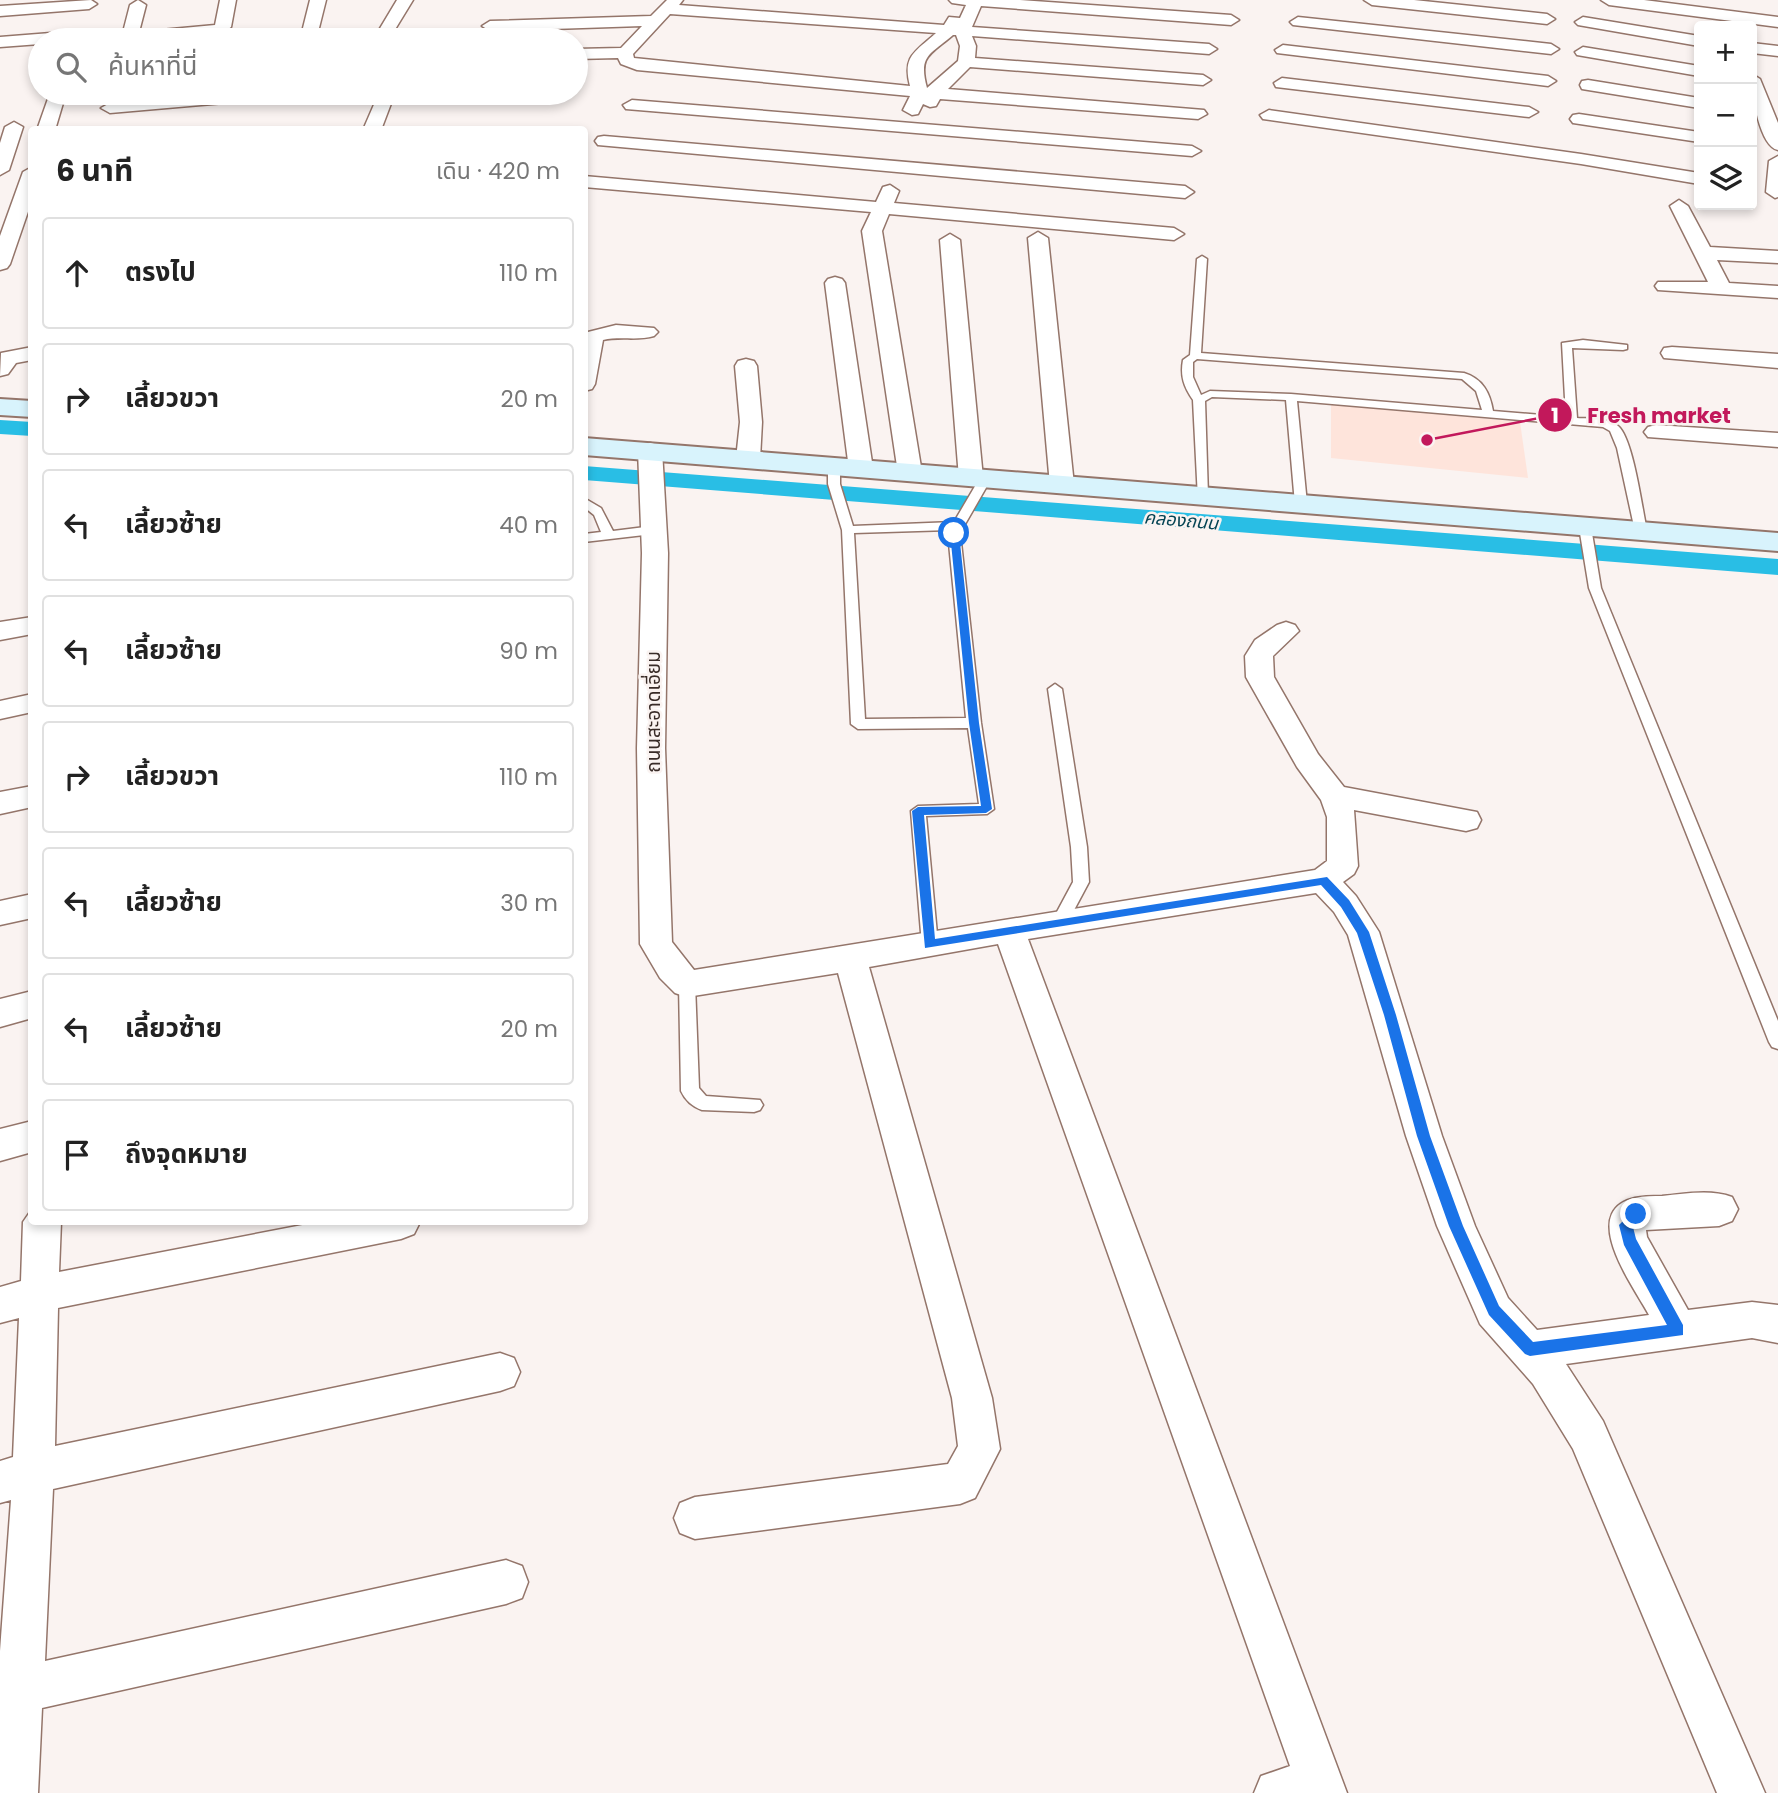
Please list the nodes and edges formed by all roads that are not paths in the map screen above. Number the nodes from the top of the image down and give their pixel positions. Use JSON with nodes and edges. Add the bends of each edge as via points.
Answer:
{"nodes":[{"id":1,"x":228,"y":0,"type":"edge"},
{"id":2,"x":318,"y":0,"type":"edge"},
{"id":3,"x":405,"y":0,"type":"edge"},
{"id":4,"x":952,"y":0,"type":"edge"},
{"id":5,"x":1372,"y":0,"type":"edge"},
{"id":6,"x":1610,"y":0,"type":"edge"},
{"id":7,"x":969,"y":1,"type":"edge"},
{"id":8,"x":89,"y":2,"type":"edge"},
{"id":9,"x":1428,"y":3,"type":"edge"},
{"id":10,"x":672,"y":4,"type":"edge"},
{"id":11,"x":138,"y":5,"type":"dead end"},
{"id":12,"x":0,"y":11,"type":"edge"},
{"id":13,"x":1698,"y":13,"type":"edge"},
{"id":14,"x":1547,"y":19,"type":"dead end"},
{"id":15,"x":1231,"y":20,"type":"dead end"},
{"id":16,"x":656,"y":21,"type":"junction"},
{"id":17,"x":1298,"y":22,"type":"dead end"},
{"id":18,"x":1583,"y":22,"type":"dead end"},
{"id":19,"x":1778,"y":22,"type":"edge"},
{"id":20,"x":490,"y":26,"type":"dead end"},
{"id":21,"x":79,"y":28,"type":"edge"},
{"id":22,"x":132,"y":28,"type":"edge"},
{"id":23,"x":220,"y":28,"type":"edge"},
{"id":24,"x":311,"y":28,"type":"edge"},
{"id":25,"x":389,"y":28,"type":"edge"},
{"id":26,"x":956,"y":30,"type":"junction"},
{"id":27,"x":1421,"y":35,"type":"junction"},
{"id":28,"x":1694,"y":40,"type":"edge"},
{"id":29,"x":28,"y":41,"type":"edge"},
{"id":30,"x":0,"y":42,"type":"edge"},
{"id":31,"x":1209,"y":49,"type":"dead end"},
{"id":32,"x":1551,"y":49,"type":"dead end"},
{"id":33,"x":1757,"y":49,"type":"edge"},
{"id":34,"x":1283,"y":50,"type":"dead end"},
{"id":35,"x":1778,"y":51,"type":"edge"},
{"id":36,"x":1583,"y":52,"type":"dead end"},
{"id":37,"x":625,"y":53,"type":"junction"},
{"id":38,"x":588,"y":54,"type":"edge"},
{"id":39,"x":966,"y":62,"type":"junction"},
{"id":40,"x":1418,"y":65,"type":"junction"},
{"id":41,"x":1694,"y":70,"type":"edge"},
{"id":42,"x":1203,"y":80,"type":"dead end"},
{"id":43,"x":1548,"y":81,"type":"dead end"},
{"id":44,"x":1778,"y":82,"type":"edge"},
{"id":45,"x":1282,"y":83,"type":"dead end"},
{"id":46,"x":1588,"y":85,"type":"dead end"},
{"id":47,"x":927,"y":93,"type":"junction"},
{"id":48,"x":1694,"y":102,"type":"edge"},
{"id":49,"x":54,"y":105,"type":"edge"},
{"id":50,"x":111,"y":105,"type":"edge"},
{"id":51,"x":382,"y":105,"type":"edge"},
{"id":52,"x":632,"y":105,"type":"dead end"},
{"id":53,"x":1529,"y":112,"type":"dead end"},
{"id":54,"x":1198,"y":114,"type":"dead end"},
{"id":55,"x":1766,"y":114,"type":"edge"},
{"id":56,"x":1269,"y":116,"type":"dead end"},
{"id":57,"x":1406,"y":116,"type":"junction"},
{"id":58,"x":1579,"y":119,"type":"dead end"},
{"id":59,"x":47,"y":126,"type":"edge"},
{"id":60,"x":105,"y":126,"type":"edge"},
{"id":61,"x":374,"y":126,"type":"edge"},
{"id":62,"x":14,"y":127,"type":"dead end"},
{"id":63,"x":911,"y":128,"type":"junction"},
{"id":64,"x":1694,"y":136,"type":"edge"},
{"id":65,"x":604,"y":141,"type":"dead end"},
{"id":66,"x":1774,"y":147,"type":"edge"},
{"id":67,"x":1192,"y":151,"type":"dead end"},
{"id":68,"x":1778,"y":161,"type":"edge"},
{"id":69,"x":893,"y":166,"type":"junction"},
{"id":70,"x":0,"y":170,"type":"edge"},
{"id":71,"x":1694,"y":178,"type":"edge"},
{"id":72,"x":588,"y":181,"type":"edge"},
{"id":73,"x":28,"y":182,"type":"edge"},
{"id":74,"x":1757,"y":189,"type":"edge"},
{"id":75,"x":1185,"y":192,"type":"dead end"},
{"id":76,"x":1777,"y":192,"type":"edge"},
{"id":77,"x":1679,"y":206,"type":"dead end"},
{"id":78,"x":875,"y":207,"type":"junction"},
{"id":79,"x":1174,"y":234,"type":"dead end"},
{"id":80,"x":1038,"y":238,"type":"dead end"},
{"id":81,"x":950,"y":240,"type":"dead end"},
{"id":82,"x":4,"y":244,"type":"edge"},
{"id":83,"x":1704,"y":253,"type":"junction"},
{"id":84,"x":867,"y":254,"type":"junction"},
{"id":85,"x":1778,"y":257,"type":"edge"},
{"id":86,"x":1202,"y":259,"type":"dead end"},
{"id":87,"x":0,"y":264,"type":"edge"},
{"id":88,"x":835,"y":283,"type":"dead end"},
{"id":89,"x":1665,"y":286,"type":"dead end"},
{"id":90,"x":1722,"y":289,"type":"junction"},
{"id":91,"x":1778,"y":292,"type":"edge"},
{"id":92,"x":647,"y":332,"type":"dead end"},
{"id":93,"x":1623,"y":347,"type":"dead end"},
{"id":94,"x":28,"y":354,"type":"edge"},
{"id":95,"x":1672,"y":354,"type":"dead end"},
{"id":96,"x":1195,"y":356,"type":"junction"},
{"id":97,"x":1778,"y":361,"type":"edge"},
{"id":98,"x":588,"y":363,"type":"edge"},
{"id":99,"x":746,"y":366,"type":"dead end"},
{"id":100,"x":0,"y":369,"type":"edge"},
{"id":101,"x":1291,"y":397,"type":"junction"},
{"id":102,"x":1199,"y":400,"type":"junction"},
{"id":103,"x":0,"y":407,"type":"edge"},
{"id":104,"x":28,"y":409,"type":"edge"},
{"id":105,"x":1488,"y":414,"type":"junction"},
{"id":106,"x":881,"y":421,"type":"dead end"},
{"id":107,"x":1572,"y":421,"type":"junction"},
{"id":108,"x":1656,"y":432,"type":"dead end"},
{"id":109,"x":1778,"y":440,"type":"edge"},
{"id":110,"x":588,"y":447,"type":"edge"},
{"id":111,"x":650,"y":457,"type":"junction"},
{"id":112,"x":748,"y":459,"type":"junction"},
{"id":113,"x":869,"y":468,"type":"junction"},
{"id":114,"x":978,"y":483,"type":"junction"},
{"id":115,"x":1062,"y":485,"type":"junction"},
{"id":116,"x":1202,"y":496,"type":"junction"},
{"id":117,"x":588,"y":503,"type":"edge"},
{"id":118,"x":1301,"y":504,"type":"junction"},
{"id":119,"x":959,"y":521,"type":"junction"},
{"id":120,"x":652,"y":523,"type":"junction"},
{"id":121,"x":848,"y":530,"type":"junction"},
{"id":122,"x":1641,"y":531,"type":"junction"},
{"id":123,"x":1586,"y":532,"type":"junction"},
{"id":124,"x":608,"y":533,"type":"junction"},
{"id":125,"x":588,"y":537,"type":"edge"},
{"id":126,"x":1778,"y":542,"type":"edge"},
{"id":127,"x":28,"y":626,"type":"edge"},
{"id":128,"x":0,"y":631,"type":"edge"},
{"id":129,"x":1286,"y":631,"type":"dead end"},
{"id":130,"x":1055,"y":690,"type":"dead end"},
{"id":131,"x":28,"y":704,"type":"edge"},
{"id":132,"x":0,"y":710,"type":"edge"},
{"id":133,"x":974,"y":723,"type":"junction"},
{"id":134,"x":28,"y":797,"type":"edge"},
{"id":135,"x":1335,"y":797,"type":"junction"},
{"id":136,"x":0,"y":803,"type":"edge"},
{"id":137,"x":1466,"y":820,"type":"dead end"},
{"id":138,"x":1323,"y":880,"type":"junction"},
{"id":139,"x":28,"y":907,"type":"edge"},
{"id":140,"x":0,"y":913,"type":"edge"},
{"id":141,"x":1059,"y":922,"type":"junction"},
{"id":142,"x":1009,"y":930,"type":"junction"},
{"id":143,"x":929,"y":945,"type":"junction"},
{"id":144,"x":850,"y":958,"type":"junction"},
{"id":145,"x":680,"y":976,"type":"junction"},
{"id":146,"x":28,"y":1005,"type":"edge"},
{"id":147,"x":0,"y":1013,"type":"edge"},
{"id":148,"x":1778,"y":1042,"type":"edge"},
{"id":149,"x":754,"y":1105,"type":"dead end"},
{"id":150,"x":28,"y":1137,"type":"edge"},
{"id":151,"x":0,"y":1145,"type":"edge"},
{"id":152,"x":1719,"y":1209,"type":"dead end"},
{"id":153,"x":41,"y":1225,"type":"edge"},
{"id":154,"x":386,"y":1225,"type":"edge"},
{"id":155,"x":20,"y":1299,"type":"edge"},
{"id":156,"x":1778,"y":1324,"type":"edge"},
{"id":157,"x":1678,"y":1330,"type":"junction"},
{"id":158,"x":1530,"y":1350,"type":"junction"},
{"id":159,"x":500,"y":1372,"type":"dead end"},
{"id":160,"x":16,"y":1477,"type":"edge"},
{"id":161,"x":695,"y":1518,"type":"dead end"},
{"id":162,"x":506,"y":1582,"type":"dead end"},
{"id":163,"x":10,"y":1692,"type":"edge"},
{"id":164,"x":1307,"y":1789,"type":"edge"},
{"id":165,"x":14,"y":1793,"type":"edge"},
{"id":166,"x":1741,"y":1793,"type":"edge"}],
"edges":[{"from":1,"to":23,"type":"street"},
{"from":2,"to":24,"type":"street"},
{"from":3,"to":25,"type":"street"},
{"from":4,"to":7,"type":"street"},
{"from":5,"to":9,"type":"street"},
{"from":6,"to":13,"type":"street"},
{"from":7,"to":15,"type":"street"},
{"from":7,"to":26,"type":"street"},
{"from":8,"to":12,"type":"street"},
{"from":8,"to":21,"type":"street"},
{"from":9,"to":14,"type":"street"},
{"from":9,"to":27,"type":"street"},
{"from":10,"to":16,"type":"street"},
{"from":10,"to":26,"type":"street"},
{"from":11,"to":22,"type":"street"},
{"from":13,"to":19,"type":"street"},
{"from":16,"to":20,"type":"street"},
{"from":16,"to":37,"type":"street"},
{"from":17,"to":27,"type":"street"},
{"from":18,"to":28,"type":"street"},
{"from":26,"to":31,"type":"street"},
{"from":26,"to":39,"type":"street","via":[[968,46]]},
{"from":26,"to":47,"type":"street","via":[[917,58],[915,70]]},
{"from":27,"to":32,"type":"street"},
{"from":27,"to":40,"type":"street"},
{"from":29,"to":30,"type":"street"},
{"from":33,"to":35,"type":"street"},
{"from":34,"to":40,"type":"street"},
{"from":36,"to":41,"type":"street"},
{"from":37,"to":38,"type":"street"},
{"from":37,"to":47,"type":"street","via":[[627,61],[637,65]]},
{"from":39,"to":42,"type":"street"},
{"from":39,"to":47,"type":"street"},
{"from":40,"to":43,"type":"street"},
{"from":40,"to":57,"type":"street"},
{"from":44,"to":55,"type":"street","via":[[1752,79]]},
{"from":45,"to":57,"type":"street"},
{"from":46,"to":48,"type":"street"},
{"from":47,"to":54,"type":"street"},
{"from":47,"to":63,"type":"street"},
{"from":49,"to":59,"type":"street"},
{"from":50,"to":60,"type":"street"},
{"from":51,"to":61,"type":"street"},
{"from":52,"to":63,"type":"street"},
{"from":53,"to":57,"type":"street"},
{"from":55,"to":66,"type":"street"},
{"from":56,"to":57,"type":"street"},
{"from":57,"to":71,"type":"street"},
{"from":58,"to":64,"type":"street"},
{"from":62,"to":70,"type":"street"},
{"from":63,"to":67,"type":"street"},
{"from":63,"to":69,"type":"street"},
{"from":65,"to":69,"type":"street"},
{"from":68,"to":76,"type":"street"},
{"from":69,"to":75,"type":"street"},
{"from":69,"to":78,"type":"street"},
{"from":72,"to":78,"type":"street"},
{"from":73,"to":82,"type":"street"},
{"from":74,"to":76,"type":"street"},
{"from":77,"to":83,"type":"street"},
{"from":78,"to":79,"type":"street"},
{"from":78,"to":84,"type":"street"},
{"from":80,"to":115,"type":"street"},
{"from":81,"to":114,"type":"street"},
{"from":82,"to":87,"type":"street"},
{"from":83,"to":85,"type":"street"},
{"from":83,"to":90,"type":"street"},
{"from":84,"to":106,"type":"street"},
{"from":84,"to":113,"type":"street","via":[[900,421]]},
{"from":86,"to":96,"type":"lane"},
{"from":88,"to":113,"type":"street"},
{"from":89,"to":90,"type":"street"},
{"from":90,"to":91,"type":"street"},
{"from":92,"to":98,"type":"street","via":[[593,336]]},
{"from":93,"to":107,"type":"lane","via":[[1566,345]]},
{"from":94,"to":100,"type":"street","via":[[9,358]]},
{"from":95,"to":97,"type":"street"},
{"from":96,"to":102,"type":"lane","via":[[1186,367],[1189,387]]},
{"from":96,"to":105,"type":"lane","via":[[1464,376],[1484,392]]},
{"from":99,"to":112,"type":"street","via":[[751,422]]},
{"from":101,"to":102,"type":"lane","via":[[1210,394]]},
{"from":101,"to":105,"type":"lane"},
{"from":101,"to":118,"type":"lane"},
{"from":102,"to":116,"type":"lane"},
{"from":103,"to":104,"type":"street"},
{"from":105,"to":107,"type":"lane"},
{"from":107,"to":122,"type":"lane","via":[[1615,429]]},
{"from":108,"to":109,"type":"street"},
{"from":110,"to":111,"type":"street"},
{"from":111,"to":112,"type":"street"},
{"from":111,"to":120,"type":"street","name":"ถนนสะอาดเอี่ยม"},
{"from":112,"to":113,"type":"street"},
{"from":113,"to":114,"type":"street"},
{"from":113,"to":121,"type":"lane","via":[[842,508]]},
{"from":114,"to":115,"type":"street"},
{"from":114,"to":119,"type":"lane"},
{"from":115,"to":116,"type":"street"},
{"from":116,"to":118,"type":"street"},
{"from":117,"to":124,"type":"lane","via":[[601,515]]},
{"from":118,"to":123,"type":"street"},
{"from":119,"to":121,"type":"lane"},
{"from":119,"to":133,"type":"lane","via":[[954,533]]},
{"from":120,"to":124,"type":"lane"},
{"from":120,"to":145,"type":"street","name":"ถนนสะอาดเอี่ยม","via":[[656,944]]},
{"from":121,"to":133,"type":"lane","via":[[859,724]]},
{"from":122,"to":123,"type":"street"},
{"from":122,"to":126,"type":"street"},
{"from":123,"to":148,"type":"lane","via":[[1595,588]]},
{"from":124,"to":125,"type":"lane"},
{"from":127,"to":128,"type":"street"},
{"from":129,"to":135,"type":"street","via":[[1259,656],[1260,677],[1307,760]]},
{"from":130,"to":141,"type":"lane","via":[[1081,882]]},
{"from":131,"to":132,"type":"street"},
{"from":133,"to":143,"type":"lane","via":[[986,809],[918,811]]},
{"from":134,"to":136,"type":"street"},
{"from":135,"to":137,"type":"street"},
{"from":135,"to":138,"type":"street","via":[[1342,817],[1344,854],[1342,866]]},
{"from":138,"to":141,"type":"street"},
{"from":138,"to":158,"type":"street","via":[[1363,932],[1456,1226],[1494,1311]]},
{"from":139,"to":140,"type":"street"},
{"from":141,"to":142,"type":"street"},
{"from":142,"to":143,"type":"street"},
{"from":142,"to":164,"type":"street"},
{"from":143,"to":144,"type":"street"},
{"from":144,"to":145,"type":"street"},
{"from":144,"to":161,"type":"street","via":[[972,1398],[979,1450],[960,1483]]},
{"from":145,"to":149,"type":"lane","via":[[690,1091],[702,1103]]},
{"from":146,"to":147,"type":"street"},
{"from":150,"to":151,"type":"street"},
{"from":152,"to":157,"type":"street","via":[[1636,1214],[1626,1225],[1629,1240]]},
{"from":153,"to":155,"type":"street"},
{"from":154,"to":155,"type":"street"},
{"from":155,"to":160,"type":"street"},
{"from":156,"to":157,"type":"street","via":[[1752,1320]]},
{"from":157,"to":158,"type":"street"},
{"from":158,"to":166,"type":"street","via":[[1588,1435]]},
{"from":159,"to":160,"type":"street"},
{"from":160,"to":163,"type":"street"},
{"from":162,"to":163,"type":"street"},
{"from":163,"to":165,"type":"street"}]}
